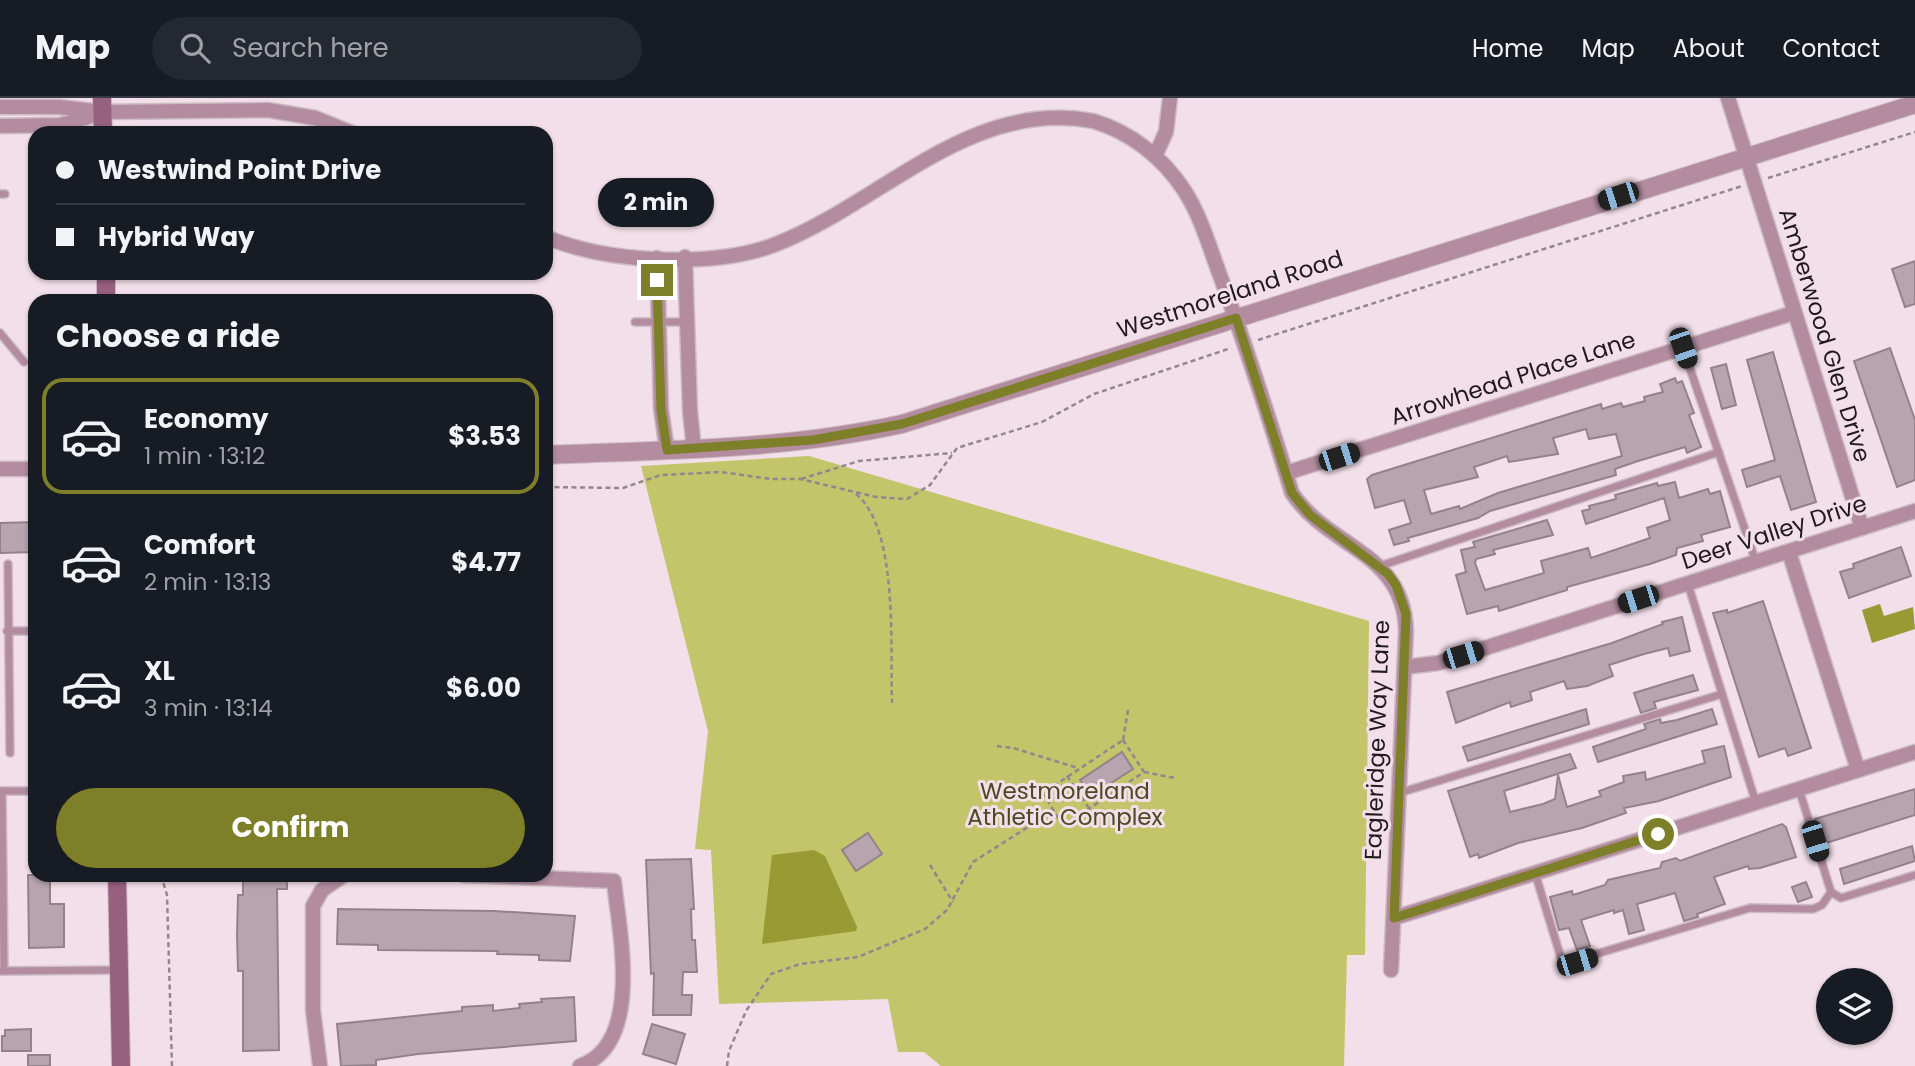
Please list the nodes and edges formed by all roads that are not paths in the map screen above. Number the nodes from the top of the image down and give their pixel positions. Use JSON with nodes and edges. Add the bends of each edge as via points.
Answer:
{"nodes":[{"id":1,"x":1170,"y":98,"type":"edge"},
{"id":2,"x":1728,"y":98,"type":"edge"},
{"id":3,"x":1912,"y":104,"type":"edge"},
{"id":4,"x":102,"y":105,"type":"edge"},
{"id":5,"x":0,"y":107,"type":"edge"},
{"id":6,"x":0,"y":126,"type":"edge"},
{"id":7,"x":103,"y":126,"type":"edge"},
{"id":8,"x":335,"y":126,"type":"edge"},
{"id":9,"x":1155,"y":156,"type":"junction"},
{"id":10,"x":1745,"y":156,"type":"junction"},
{"id":11,"x":553,"y":239,"type":"edge"},
{"id":12,"x":685,"y":257,"type":"junction"},
{"id":13,"x":657,"y":258,"type":"junction"},
{"id":14,"x":1793,"y":313,"type":"junction"},
{"id":15,"x":1236,"y":318,"type":"junction"},
{"id":16,"x":687,"y":321,"type":"junction"},
{"id":17,"x":635,"y":323,"type":"dead end"},
{"id":18,"x":658,"y":323,"type":"junction"},
{"id":19,"x":0,"y":333,"type":"edge"},
{"id":20,"x":1683,"y":348,"type":"junction"},
{"id":21,"x":24,"y":362,"type":"dead end"},
{"id":22,"x":694,"y":449,"type":"junction"},
{"id":23,"x":667,"y":450,"type":"junction"},
{"id":24,"x":1718,"y":452,"type":"junction"},
{"id":25,"x":553,"y":455,"type":"edge"},
{"id":26,"x":0,"y":469,"type":"edge"},
{"id":27,"x":28,"y":469,"type":"edge"},
{"id":28,"x":1286,"y":473,"type":"junction"},
{"id":29,"x":1915,"y":511,"type":"edge"},
{"id":30,"x":1862,"y":528,"type":"junction"},
{"id":31,"x":1788,"y":552,"type":"junction"},
{"id":32,"x":1756,"y":562,"type":"junction"},
{"id":33,"x":8,"y":564,"type":"dead end"},
{"id":34,"x":1380,"y":566,"type":"junction"},
{"id":35,"x":1688,"y":584,"type":"junction"},
{"id":36,"x":7,"y":631,"type":"junction"},
{"id":37,"x":28,"y":631,"type":"edge"},
{"id":38,"x":1405,"y":667,"type":"junction"},
{"id":39,"x":1722,"y":694,"type":"junction"},
{"id":40,"x":1915,"y":752,"type":"edge"},
{"id":41,"x":10,"y":753,"type":"dead end"},
{"id":42,"x":1858,"y":770,"type":"junction"},
{"id":43,"x":1799,"y":789,"type":"junction"},
{"id":44,"x":1,"y":791,"type":"edge"},
{"id":45,"x":28,"y":791,"type":"edge"},
{"id":46,"x":1399,"y":793,"type":"junction"},
{"id":47,"x":1756,"y":803,"type":"junction"},
{"id":48,"x":1535,"y":873,"type":"junction"},
{"id":49,"x":1915,"y":875,"type":"edge"},
{"id":50,"x":553,"y":879,"type":"edge"},
{"id":51,"x":117,"y":882,"type":"edge"},
{"id":52,"x":334,"y":882,"type":"edge"},
{"id":53,"x":1831,"y":892,"type":"junction"},
{"id":54,"x":1394,"y":918,"type":"junction"},
{"id":55,"x":119,"y":970,"type":"junction"},
{"id":56,"x":1391,"y":970,"type":"dead end"},
{"id":57,"x":2,"y":971,"type":"edge"},
{"id":58,"x":121,"y":1066,"type":"edge"},
{"id":59,"x":320,"y":1066,"type":"edge"},
{"id":60,"x":580,"y":1066,"type":"edge"}],
"edges":[{"from":1,"to":9,"type":"street","via":[[1166,132]]},
{"from":2,"to":10,"type":"street","name":"Amberwood Glen Drive"},
{"from":3,"to":10,"type":"street","name":"Westmoreland Road"},
{"from":4,"to":5,"type":"street"},
{"from":4,"to":6,"type":"street","via":[[61,125]]},
{"from":4,"to":7,"type":"main road"},
{"from":4,"to":8,"type":"street","via":[[268,110]]},
{"from":9,"to":12,"type":"street","name":"Eagleridge Way Lane","via":[[1129,137],[1091,120],[1051,113],[1018,115],[971,130],[775,244],[728,256]]},
{"from":9,"to":15,"type":"street","name":"Eagleridge Way Lane","via":[[1193,205]]},
{"from":10,"to":14,"type":"street","name":"Amberwood Glen Drive"},
{"from":10,"to":15,"type":"street","name":"Westmoreland Road"},
{"from":11,"to":13,"type":"street","name":"Eagleridge Way Lane","via":[[596,253]]},
{"from":12,"to":13,"type":"street","name":"Eagleridge Way Lane"},
{"from":12,"to":16,"type":"street"},
{"from":13,"to":18,"type":"street"},
{"from":14,"to":20,"type":"street","name":"Arrowhead Place Lane"},
{"from":14,"to":30,"type":"street","name":"Amberwood Glen Drive"},
{"from":15,"to":22,"type":"street","name":"Westmoreland Road","via":[[902,424],[813,440]]},
{"from":15,"to":28,"type":"street","name":"Eagleridge Way Lane"},
{"from":16,"to":18,"type":"lane"},
{"from":16,"to":22,"type":"street"},
{"from":17,"to":18,"type":"lane"},
{"from":18,"to":23,"type":"street"},
{"from":19,"to":21,"type":"lane"},
{"from":20,"to":24,"type":"lane"},
{"from":20,"to":28,"type":"street","name":"Arrowhead Place Lane"},
{"from":22,"to":23,"type":"street","name":"Westmoreland Road"},
{"from":23,"to":25,"type":"street","name":"Westmoreland Road"},
{"from":24,"to":32,"type":"lane"},
{"from":24,"to":34,"type":"lane"},
{"from":26,"to":27,"type":"street"},
{"from":28,"to":34,"type":"street","name":"Eagleridge Way Lane","via":[[1292,493],[1310,515]]},
{"from":29,"to":30,"type":"street","name":"Deer Valley Drive"},
{"from":30,"to":31,"type":"street","name":"Deer Valley Drive"},
{"from":31,"to":32,"type":"street","name":"Deer Valley Drive"},
{"from":31,"to":42,"type":"street"},
{"from":32,"to":35,"type":"street","name":"Deer Valley Drive"},
{"from":33,"to":36,"type":"lane"},
{"from":34,"to":38,"type":"street","name":"Eagleridge Way Lane","via":[[1396,585],[1406,614]]},
{"from":35,"to":38,"type":"street","name":"Deer Valley Drive","via":[[1437,663]]},
{"from":35,"to":39,"type":"lane"},
{"from":36,"to":37,"type":"lane"},
{"from":36,"to":41,"type":"lane"},
{"from":38,"to":46,"type":"street","name":"Eagleridge Way Lane"},
{"from":39,"to":46,"type":"lane"},
{"from":39,"to":47,"type":"lane"},
{"from":40,"to":42,"type":"street"},
{"from":42,"to":43,"type":"street"},
{"from":43,"to":47,"type":"street"},
{"from":43,"to":53,"type":"lane"},
{"from":44,"to":45,"type":"lane"},
{"from":44,"to":57,"type":"lane"},
{"from":46,"to":54,"type":"street","name":"Eagleridge Way Lane"},
{"from":47,"to":48,"type":"street"},
{"from":48,"to":53,"type":"lane","via":[[1561,958],[1569,962],[1750,908],[1813,909]]},
{"from":48,"to":54,"type":"street"},
{"from":49,"to":53,"type":"lane","via":[[1841,898]]},
{"from":50,"to":60,"type":"street","via":[[614,881],[625,997],[604,1049]]},
{"from":51,"to":55,"type":"main road"},
{"from":52,"to":59,"type":"street","via":[[322,890],[313,906],[313,1010]]},
{"from":54,"to":56,"type":"street","name":"Eagleridge Way Lane"},
{"from":55,"to":57,"type":"lane"},
{"from":55,"to":58,"type":"main road"}]}
